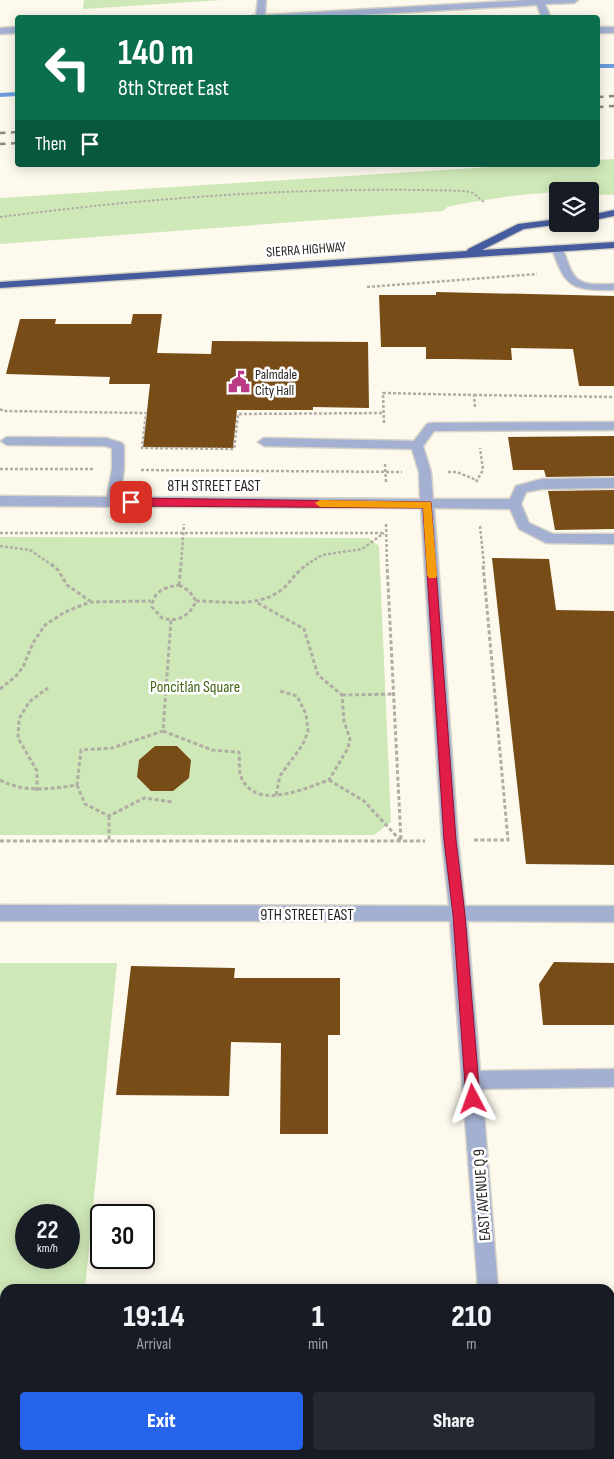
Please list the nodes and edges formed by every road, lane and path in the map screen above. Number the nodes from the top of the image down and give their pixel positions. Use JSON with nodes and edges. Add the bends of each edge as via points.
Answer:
{"nodes":[{"id":1,"x":262,"y":0,"type":"edge"},
{"id":2,"x":346,"y":0,"type":"edge"},
{"id":3,"x":574,"y":0,"type":"edge"},
{"id":4,"x":545,"y":1,"type":"edge"},
{"id":5,"x":484,"y":2,"type":"edge"},
{"id":6,"x":430,"y":4,"type":"edge"},
{"id":7,"x":346,"y":12,"type":"junction"},
{"id":8,"x":405,"y":13,"type":"edge"},
{"id":9,"x":260,"y":15,"type":"edge"},
{"id":10,"x":294,"y":15,"type":"edge"},
{"id":11,"x":547,"y":15,"type":"edge"},
{"id":12,"x":15,"y":30,"type":"edge"},
{"id":13,"x":600,"y":30,"type":"edge"},
{"id":14,"x":614,"y":30,"type":"edge"},
{"id":15,"x":0,"y":31,"type":"edge"},
{"id":16,"x":485,"y":203,"type":"dead end"},
{"id":17,"x":614,"y":213,"type":"edge"},
{"id":18,"x":599,"y":216,"type":"edge"},
{"id":19,"x":0,"y":217,"type":"edge"},
{"id":20,"x":549,"y":223,"type":"edge"},
{"id":21,"x":614,"y":245,"type":"edge"},
{"id":22,"x":557,"y":248,"type":"junction"},
{"id":23,"x":467,"y":253,"type":"junction"},
{"id":24,"x":537,"y":274,"type":"dead end"},
{"id":25,"x":0,"y":285,"type":"edge"},
{"id":26,"x":367,"y":287,"type":"dead end"},
{"id":27,"x":614,"y":287,"type":"edge"},
{"id":28,"x":474,"y":395,"type":"dead end"},
{"id":29,"x":614,"y":397,"type":"edge"},
{"id":30,"x":0,"y":408,"type":"edge"},
{"id":31,"x":384,"y":413,"type":"dead end"},
{"id":32,"x":614,"y":426,"type":"edge"},
{"id":33,"x":7,"y":441,"type":"dead end"},
{"id":34,"x":264,"y":442,"type":"dead end"},
{"id":35,"x":417,"y":445,"type":"junction"},
{"id":36,"x":0,"y":469,"type":"edge"},
{"id":37,"x":118,"y":469,"type":"junction"},
{"id":38,"x":425,"y":472,"type":"junction"},
{"id":39,"x":614,"y":483,"type":"edge"},
{"id":40,"x":0,"y":500,"type":"edge"},
{"id":41,"x":113,"y":502,"type":"junction"},
{"id":42,"x":478,"y":503,"type":"junction"},
{"id":43,"x":428,"y":504,"type":"junction"},
{"id":44,"x":514,"y":504,"type":"junction"},
{"id":45,"x":0,"y":533,"type":"edge"},
{"id":46,"x":385,"y":533,"type":"junction"},
{"id":47,"x":184,"y":535,"type":"junction"},
{"id":48,"x":614,"y":539,"type":"edge"},
{"id":49,"x":0,"y":546,"type":"edge"},
{"id":50,"x":179,"y":585,"type":"junction"},
{"id":51,"x":152,"y":601,"type":"junction"},
{"id":52,"x":196,"y":601,"type":"junction"},
{"id":53,"x":90,"y":602,"type":"junction"},
{"id":54,"x":256,"y":602,"type":"junction"},
{"id":55,"x":171,"y":620,"type":"junction"},
{"id":56,"x":48,"y":688,"type":"dead end"},
{"id":57,"x":0,"y":689,"type":"edge"},
{"id":58,"x":280,"y":691,"type":"dead end"},
{"id":59,"x":394,"y":694,"type":"junction"},
{"id":60,"x":342,"y":695,"type":"junction"},
{"id":61,"x":163,"y":731,"type":"junction"},
{"id":62,"x":0,"y":780,"type":"edge"},
{"id":63,"x":329,"y":780,"type":"junction"},
{"id":64,"x":77,"y":785,"type":"junction"},
{"id":65,"x":37,"y":791,"type":"junction"},
{"id":66,"x":276,"y":796,"type":"junction"},
{"id":67,"x":173,"y":802,"type":"dead end"},
{"id":68,"x":110,"y":816,"type":"junction"},
{"id":69,"x":450,"y":840,"type":"junction"},
{"id":70,"x":0,"y":841,"type":"edge"},
{"id":71,"x":109,"y":841,"type":"junction"},
{"id":72,"x":402,"y":841,"type":"junction"},
{"id":73,"x":0,"y":914,"type":"edge"},
{"id":74,"x":614,"y":914,"type":"edge"},
{"id":75,"x":459,"y":915,"type":"junction"},
{"id":76,"x":614,"y":1078,"type":"edge"},
{"id":77,"x":472,"y":1080,"type":"junction"},
{"id":78,"x":488,"y":1284,"type":"edge"}],
"edges":[{"from":1,"to":9,"type":"street"},
{"from":2,"to":7,"type":"street"},
{"from":3,"to":4,"type":"street"},
{"from":4,"to":5,"type":"street"},
{"from":4,"to":11,"type":"street"},
{"from":5,"to":6,"type":"street"},
{"from":6,"to":8,"type":"street"},
{"from":7,"to":8,"type":"street"},
{"from":7,"to":10,"type":"street"},
{"from":12,"to":15,"type":"street"},
{"from":13,"to":14,"type":"street"},
{"from":16,"to":19,"type":"path","via":[[465,191],[316,189],[97,204]]},
{"from":17,"to":18,"type":"highway"},
{"from":20,"to":23,"type":"highway","via":[[522,226]]},
{"from":21,"to":22,"type":"highway","name":"SIERRA HIGHWAY"},
{"from":22,"to":23,"type":"highway","name":"SIERRA HIGHWAY"},
{"from":22,"to":27,"type":"street","via":[[565,272],[574,282],[586,287]]},
{"from":23,"to":25,"type":"highway","name":"SIERRA HIGHWAY"},
{"from":24,"to":26,"type":"path"},
{"from":28,"to":29,"type":"path"},
{"from":30,"to":31,"type":"path","via":[[3,411],[146,413],[142,448],[234,448],[238,414]]},
{"from":32,"to":35,"type":"street","via":[[432,427]]},
{"from":33,"to":37,"type":"street","via":[[106,442],[118,446]]},
{"from":34,"to":35,"type":"street"},
{"from":35,"to":38,"type":"street","name":"EAST AVENUE Q 9"},
{"from":36,"to":37,"type":"path"},
{"from":37,"to":38,"type":"path"},
{"from":37,"to":41,"type":"street"},
{"from":38,"to":42,"type":"path","via":[[457,472],[476,480]]},
{"from":38,"to":43,"type":"street","name":"EAST AVENUE Q 9"},
{"from":39,"to":44,"type":"street","via":[[542,484],[521,489]]},
{"from":40,"to":41,"type":"street","name":"8TH STREET EAST"},
{"from":41,"to":43,"type":"street","name":"8TH STREET EAST"},
{"from":42,"to":43,"type":"street","name":"8TH STREET EAST"},
{"from":42,"to":44,"type":"street","name":"8TH STREET EAST"},
{"from":42,"to":69,"type":"path","via":[[508,840]]},
{"from":43,"to":69,"type":"street","name":"EAST AVENUE Q 9"},
{"from":44,"to":48,"type":"street","via":[[524,526],[551,539]]},
{"from":45,"to":47,"type":"path"},
{"from":46,"to":47,"type":"path"},
{"from":46,"to":54,"type":"path","via":[[362,549],[322,555],[300,569],[280,591]]},
{"from":46,"to":59,"type":"path"},
{"from":47,"to":50,"type":"path"},
{"from":49,"to":53,"type":"path","via":[[30,550],[42,557],[58,570],[67,585]]},
{"from":50,"to":51,"type":"path","via":[[162,589]]},
{"from":50,"to":52,"type":"path","via":[[189,590]]},
{"from":51,"to":53,"type":"path"},
{"from":51,"to":55,"type":"path","via":[[154,612]]},
{"from":52,"to":54,"type":"path"},
{"from":52,"to":55,"type":"path","via":[[191,613]]},
{"from":53,"to":57,"type":"path","via":[[45,625],[23,668]]},
{"from":54,"to":60,"type":"path","via":[[304,629],[318,675]]},
{"from":55,"to":61,"type":"path"},
{"from":56,"to":65,"type":"path","via":[[29,702],[19,719],[18,738],[37,772]]},
{"from":58,"to":66,"type":"path","via":[[297,696],[306,714],[308,731],[303,744],[280,776]]},
{"from":59,"to":60,"type":"path"},
{"from":59,"to":72,"type":"path"},
{"from":60,"to":63,"type":"path","via":[[344,721],[350,739]]},
{"from":61,"to":64,"type":"path","via":[[112,748],[81,750]]},
{"from":61,"to":66,"type":"path","via":[[212,750],[239,752],[242,778],[251,791]]},
{"from":62,"to":65,"type":"path","via":[[11,787]]},
{"from":63,"to":66,"type":"path"},
{"from":63,"to":72,"type":"path","via":[[364,801]]},
{"from":64,"to":65,"type":"path"},
{"from":64,"to":68,"type":"path","via":[[85,804]]},
{"from":67,"to":68,"type":"path","via":[[144,798]]},
{"from":68,"to":71,"type":"path"},
{"from":69,"to":72,"type":"path"},
{"from":69,"to":75,"type":"street","name":"EAST AVENUE Q 9"},
{"from":70,"to":71,"type":"path"},
{"from":71,"to":72,"type":"path"},
{"from":73,"to":75,"type":"street","name":"9TH STREET EAST"},
{"from":74,"to":75,"type":"street","name":"9TH STREET EAST"},
{"from":75,"to":77,"type":"street","name":"EAST AVENUE Q 9"},
{"from":76,"to":77,"type":"street"},
{"from":77,"to":78,"type":"street","name":"EAST AVENUE Q 9"}]}
